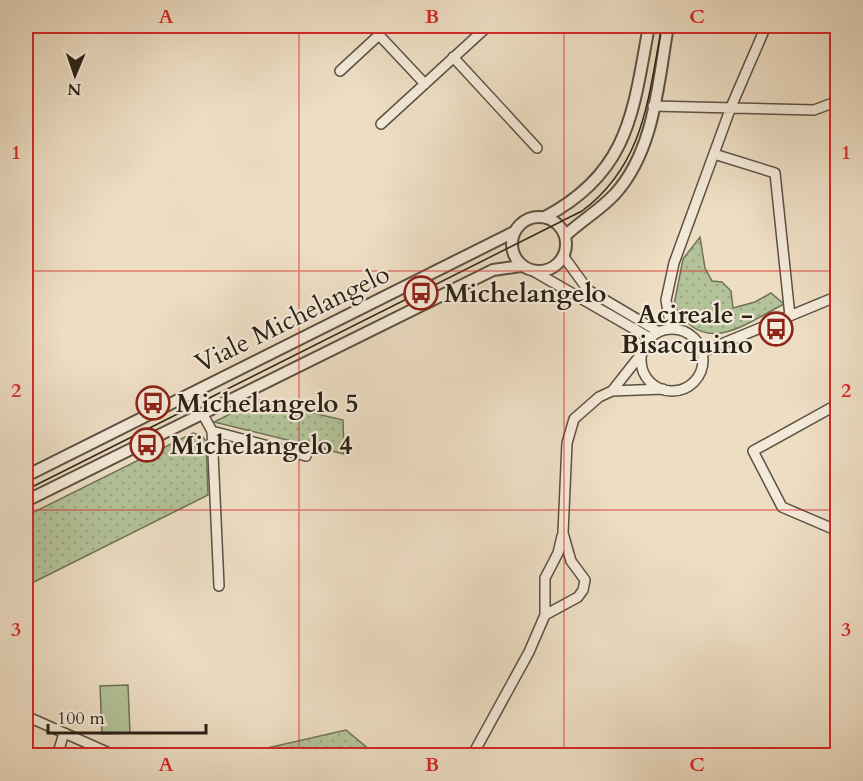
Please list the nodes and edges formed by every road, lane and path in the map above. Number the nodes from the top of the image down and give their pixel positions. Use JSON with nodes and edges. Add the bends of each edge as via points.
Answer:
{"nodes":[{"id":1,"x":488,"y":26,"type":"edge"},
{"id":2,"x":649,"y":26,"type":"edge"},
{"id":3,"x":668,"y":26,"type":"edge"},
{"id":4,"x":766,"y":26,"type":"edge"},
{"id":5,"x":453,"y":57,"type":"junction"},
{"id":6,"x":340,"y":71,"type":"dead end"},
{"id":7,"x":424,"y":84,"type":"junction"},
{"id":8,"x":837,"y":101,"type":"edge"},
{"id":9,"x":653,"y":106,"type":"junction"},
{"id":10,"x":731,"y":107,"type":"junction"},
{"id":11,"x":381,"y":124,"type":"dead end"},
{"id":12,"x":537,"y":148,"type":"dead end"},
{"id":13,"x":714,"y":154,"type":"junction"},
{"id":14,"x":545,"y":217,"type":"junction"},
{"id":15,"x":514,"y":232,"type":"junction"},
{"id":16,"x":565,"y":236,"type":"junction"},
{"id":17,"x":564,"y":257,"type":"junction"},
{"id":18,"x":521,"y":266,"type":"junction"},
{"id":19,"x":535,"y":272,"type":"junction"},
{"id":20,"x":837,"y":296,"type":"edge"},
{"id":21,"x":790,"y":316,"type":"junction"},
{"id":22,"x":671,"y":329,"type":"junction"},
{"id":23,"x":659,"y":332,"type":"junction"},
{"id":24,"x":651,"y":338,"type":"junction"},
{"id":25,"x":702,"y":352,"type":"junction"},
{"id":26,"x":642,"y":353,"type":"junction"},
{"id":27,"x":663,"y":389,"type":"junction"},
{"id":28,"x":612,"y":391,"type":"junction"},
{"id":29,"x":837,"y":404,"type":"edge"},
{"id":30,"x":201,"y":413,"type":"junction"},
{"id":31,"x":212,"y":431,"type":"junction"},
{"id":32,"x":306,"y":456,"type":"dead end"},
{"id":33,"x":26,"y":476,"type":"edge"},
{"id":34,"x":26,"y":501,"type":"edge"},
{"id":35,"x":837,"y":531,"type":"edge"},
{"id":36,"x":563,"y":533,"type":"junction"},
{"id":37,"x":549,"y":569,"type":"junction"},
{"id":38,"x":581,"y":571,"type":"junction"},
{"id":39,"x":219,"y":586,"type":"dead end"},
{"id":40,"x":545,"y":588,"type":"junction"},
{"id":41,"x":569,"y":601,"type":"junction"},
{"id":42,"x":545,"y":615,"type":"junction"},
{"id":43,"x":26,"y":716,"type":"edge"},
{"id":44,"x":64,"y":733,"type":"junction"},
{"id":45,"x":108,"y":754,"type":"edge"},
{"id":46,"x":57,"y":756,"type":"edge"},
{"id":47,"x":472,"y":756,"type":"edge"}],
"edges":[{"from":1,"to":5,"type":"street"},
{"from":2,"to":14,"type":"street","via":[[632,111],[617,152],[588,187]]},
{"from":3,"to":9,"type":"street"},
{"from":4,"to":10,"type":"street"},
{"from":5,"to":7,"type":"street"},
{"from":5,"to":12,"type":"street"},
{"from":6,"to":7,"type":"street","via":[[380,35]]},
{"from":7,"to":11,"type":"street"},
{"from":8,"to":10,"type":"street","via":[[814,110]]},
{"from":9,"to":10,"type":"street"},
{"from":9,"to":16,"type":"street","via":[[639,156],[622,185]]},
{"from":10,"to":13,"type":"street"},
{"from":13,"to":21,"type":"street","via":[[775,173]]},
{"from":13,"to":22,"type":"street","via":[[668,283],[666,300]]},
{"from":14,"to":15,"type":"street","via":[[528,220]]},
{"from":14,"to":16,"type":"street","via":[[558,225]]},
{"from":15,"to":18,"type":"street","via":[[512,248]]},
{"from":15,"to":33,"type":"street","name":"Viale Michelangelo"},
{"from":16,"to":17,"type":"street"},
{"from":17,"to":19,"type":"street","via":[[552,269]]},
{"from":17,"to":23,"type":"street","via":[[588,291]]},
{"from":18,"to":19,"type":"street"},
{"from":18,"to":30,"type":"street","name":"Viale Michelangelo","via":[[493,270]]},
{"from":19,"to":24,"type":"street"},
{"from":20,"to":21,"type":"street"},
{"from":21,"to":25,"type":"street"},
{"from":22,"to":23,"type":"street"},
{"from":22,"to":25,"type":"street","via":[[691,335]]},
{"from":23,"to":24,"type":"street"},
{"from":24,"to":26,"type":"street"},
{"from":25,"to":27,"type":"street","via":[[704,361],[697,378],[682,389]]},
{"from":26,"to":27,"type":"street","via":[[648,379]]},
{"from":26,"to":28,"type":"street"},
{"from":27,"to":28,"type":"street"},
{"from":28,"to":36,"type":"street","via":[[574,419],[567,443]]},
{"from":29,"to":35,"type":"street","via":[[753,451],[782,507]]},
{"from":30,"to":31,"type":"street"},
{"from":30,"to":34,"type":"street","name":"Viale Michelangelo"},
{"from":31,"to":32,"type":"street"},
{"from":31,"to":39,"type":"street"},
{"from":36,"to":37,"type":"street"},
{"from":36,"to":38,"type":"street","via":[[571,561]]},
{"from":37,"to":38,"type":"street","via":[[561,563]]},
{"from":37,"to":40,"type":"street"},
{"from":38,"to":41,"type":"street","via":[[585,580],[583,590]]},
{"from":40,"to":41,"type":"street","via":[[558,601]]},
{"from":40,"to":42,"type":"street"},
{"from":41,"to":42,"type":"street"},
{"from":42,"to":47,"type":"street","via":[[524,663]]},
{"from":43,"to":44,"type":"street"},
{"from":44,"to":45,"type":"street"},
{"from":44,"to":46,"type":"street"}]}
